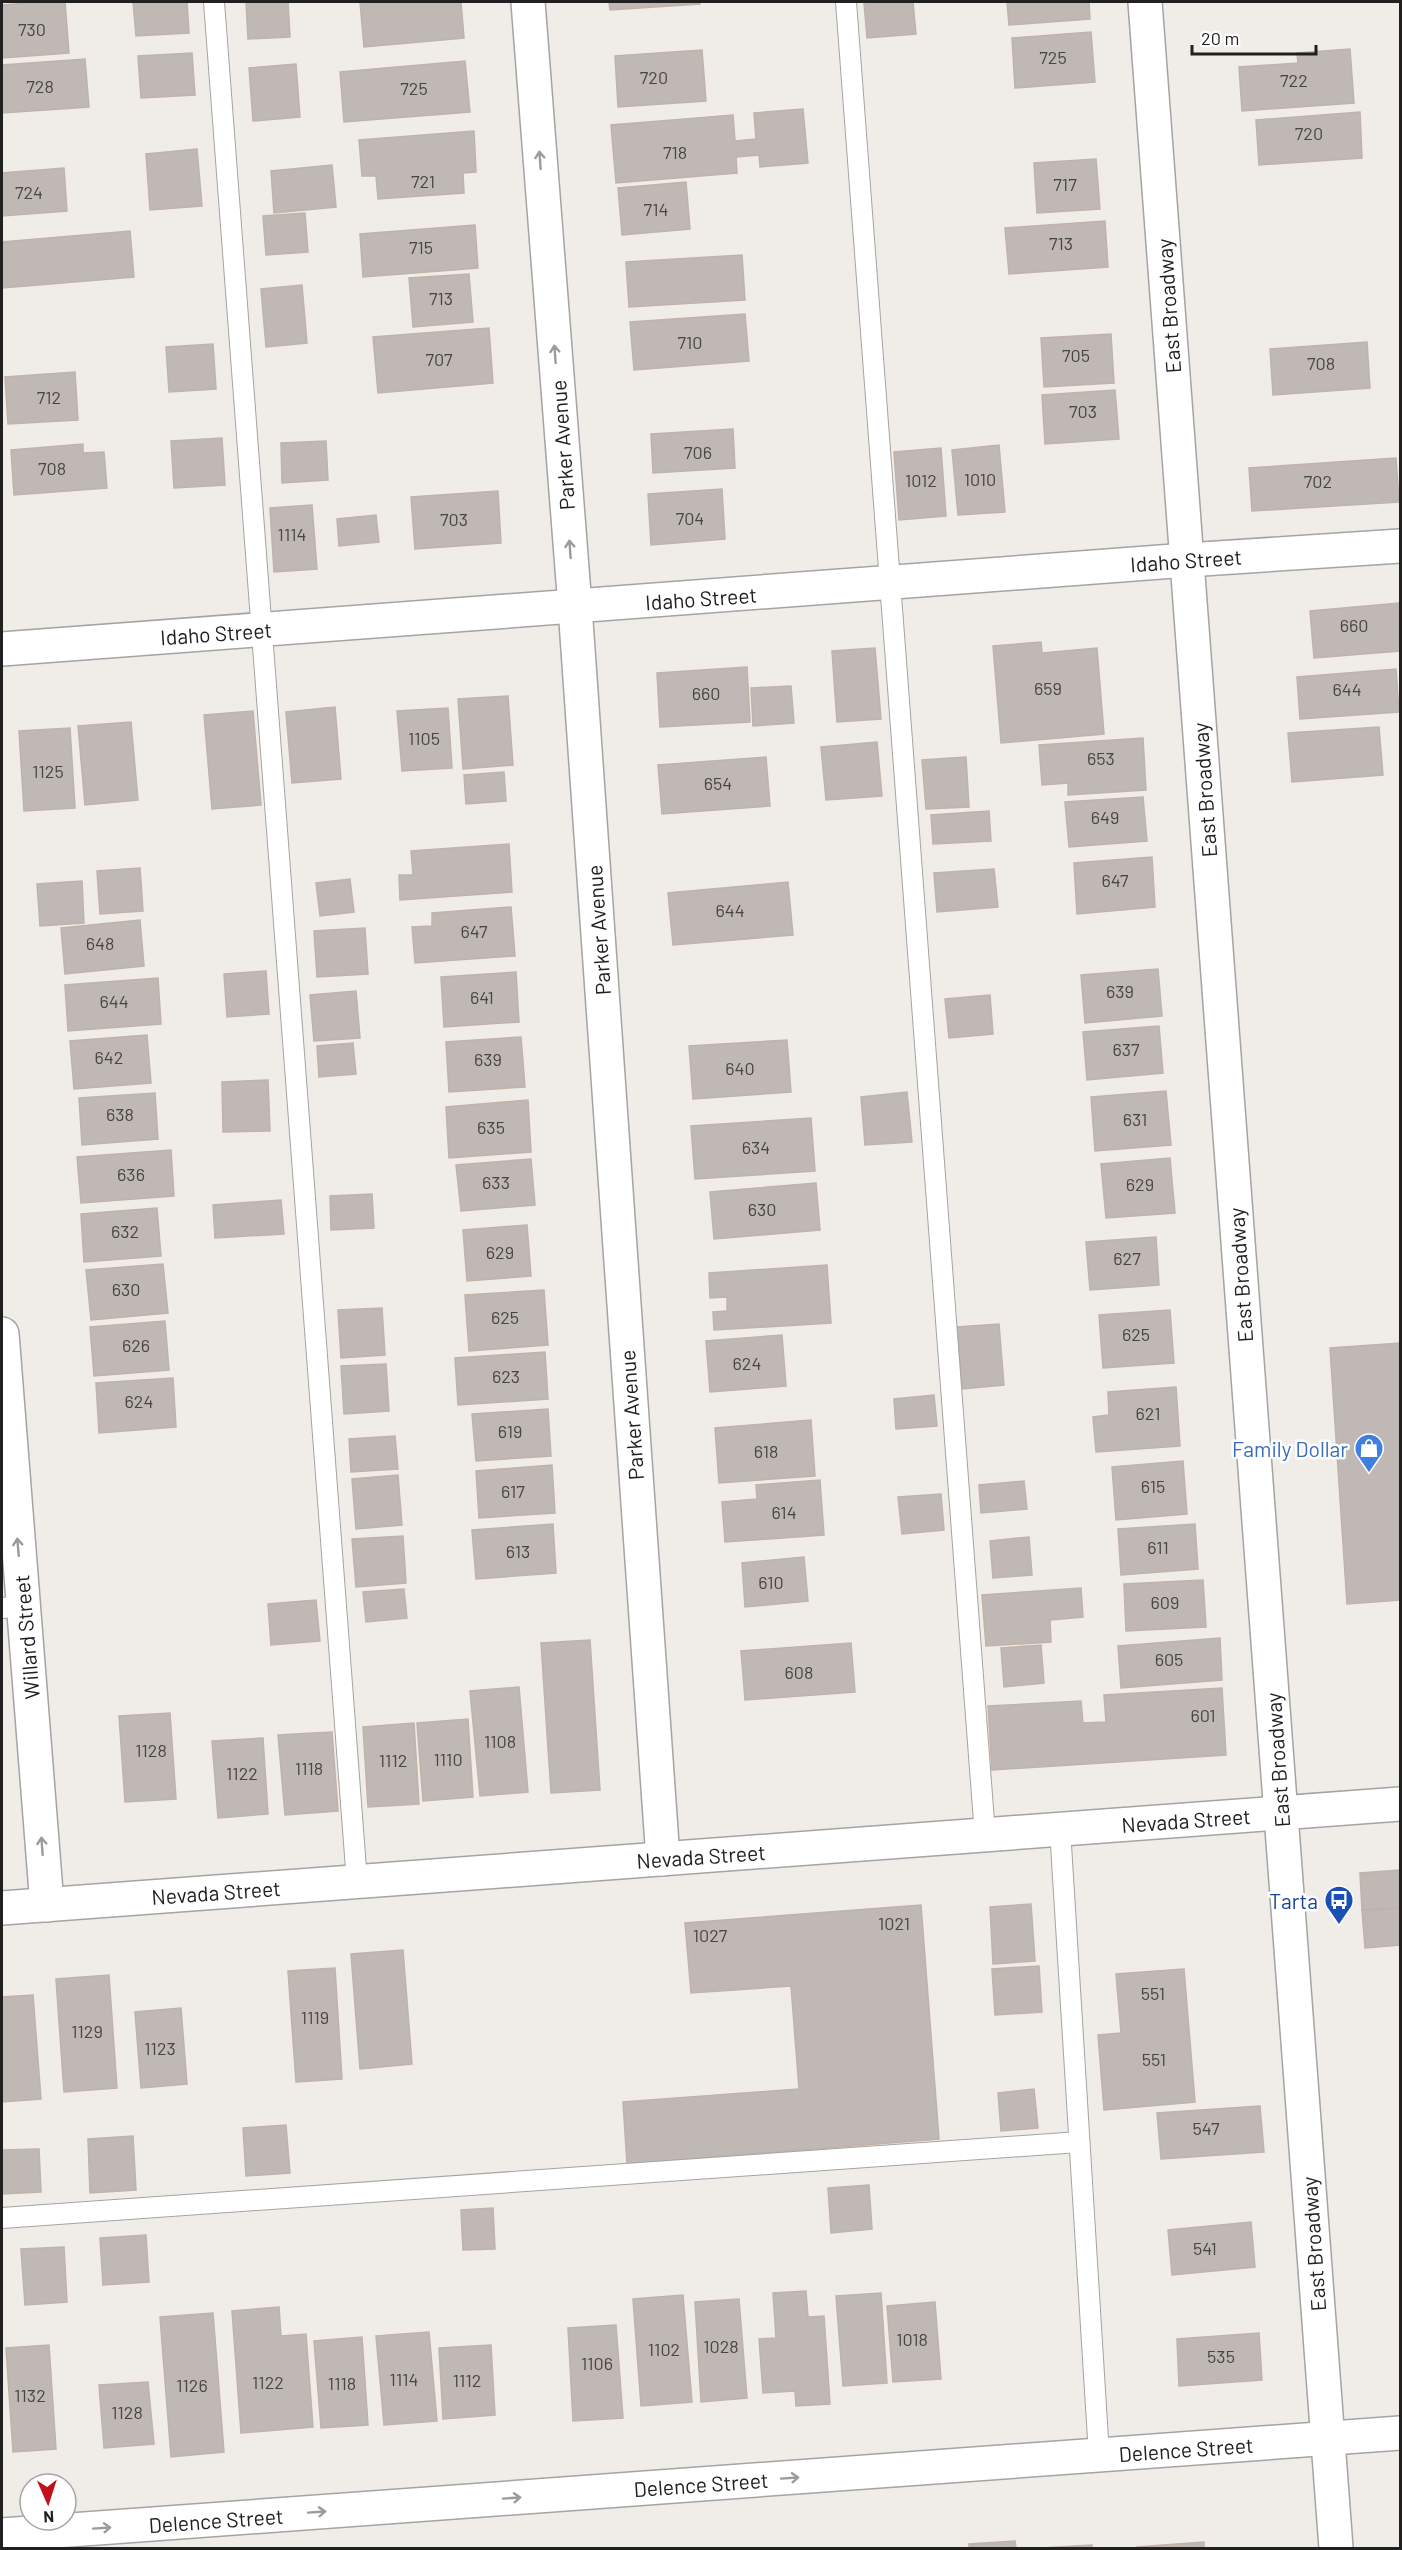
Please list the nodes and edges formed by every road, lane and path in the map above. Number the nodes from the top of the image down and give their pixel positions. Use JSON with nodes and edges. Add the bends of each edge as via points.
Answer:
{"nodes":[{"id":1,"x":214,"y":2,"type":"edge"},
{"id":2,"x":528,"y":2,"type":"edge"},
{"id":3,"x":846,"y":2,"type":"edge"},
{"id":4,"x":1145,"y":2,"type":"edge"},
{"id":5,"x":1401,"y":546,"type":"edge"},
{"id":6,"x":1187,"y":560,"type":"junction"},
{"id":7,"x":890,"y":583,"type":"junction"},
{"id":8,"x":575,"y":607,"type":"junction"},
{"id":9,"x":261,"y":630,"type":"junction"},
{"id":10,"x":2,"y":649,"type":"edge"},
{"id":11,"x":2,"y":1334,"type":"edge"},
{"id":12,"x":12,"y":1607,"type":"edge"},
{"id":13,"x":1401,"y":1804,"type":"edge"},
{"id":14,"x":1281,"y":1813,"type":"junction"},
{"id":15,"x":1060,"y":1829,"type":"junction"},
{"id":16,"x":985,"y":1835,"type":"junction"},
{"id":17,"x":663,"y":1859,"type":"junction"},
{"id":18,"x":357,"y":1882,"type":"junction"},
{"id":19,"x":47,"y":1905,"type":"junction"},
{"id":20,"x":2,"y":1908,"type":"edge"},
{"id":21,"x":1079,"y":2142,"type":"junction"},
{"id":22,"x":2,"y":2218,"type":"edge"},
{"id":23,"x":1401,"y":2433,"type":"edge"},
{"id":24,"x":1327,"y":2438,"type":"junction"},
{"id":25,"x":1098,"y":2455,"type":"junction"},
{"id":26,"x":2,"y":2535,"type":"edge"},
{"id":27,"x":1336,"y":2548,"type":"edge"}],
"edges":[{"from":1,"to":9,"type":"lane"},
{"from":8,"to":2,"type":"street","name":"Parker Avenue","one_way":true},
{"from":3,"to":7,"type":"lane"},
{"from":4,"to":6,"type":"street","name":"East Broadway"},
{"from":5,"to":6,"type":"street","name":"Idaho Street"},
{"from":6,"to":7,"type":"street","name":"Idaho Street"},
{"from":6,"to":14,"type":"street","name":"East Broadway"},
{"from":7,"to":8,"type":"street","name":"Idaho Street"},
{"from":7,"to":16,"type":"lane"},
{"from":8,"to":9,"type":"street","name":"Idaho Street"},
{"from":8,"to":17,"type":"street","name":"Parker Avenue"},
{"from":9,"to":10,"type":"street","name":"Idaho Street"},
{"from":9,"to":18,"type":"lane"},
{"from":12,"to":11,"type":"street","name":"Willard Street","one_way":true},
{"from":19,"to":12,"type":"street","name":"Willard Street","one_way":true},
{"from":13,"to":14,"type":"street","name":"Nevada Street"},
{"from":14,"to":15,"type":"street","name":"Nevada Street"},
{"from":14,"to":24,"type":"street","name":"East Broadway"},
{"from":15,"to":16,"type":"street","name":"Nevada Street"},
{"from":15,"to":21,"type":"lane"},
{"from":16,"to":17,"type":"street","name":"Nevada Street"},
{"from":17,"to":18,"type":"street","name":"Nevada Street"},
{"from":18,"to":19,"type":"street","name":"Nevada Street"},
{"from":19,"to":20,"type":"street","name":"Nevada Street"},
{"from":21,"to":22,"type":"lane"},
{"from":21,"to":25,"type":"lane"},
{"from":23,"to":24,"type":"street","name":"Delence Street"},
{"from":24,"to":25,"type":"street","name":"Delence Street"},
{"from":24,"to":27,"type":"street","name":"East Broadway"},
{"from":26,"to":25,"type":"street","name":"Delence Street","one_way":true}]}
